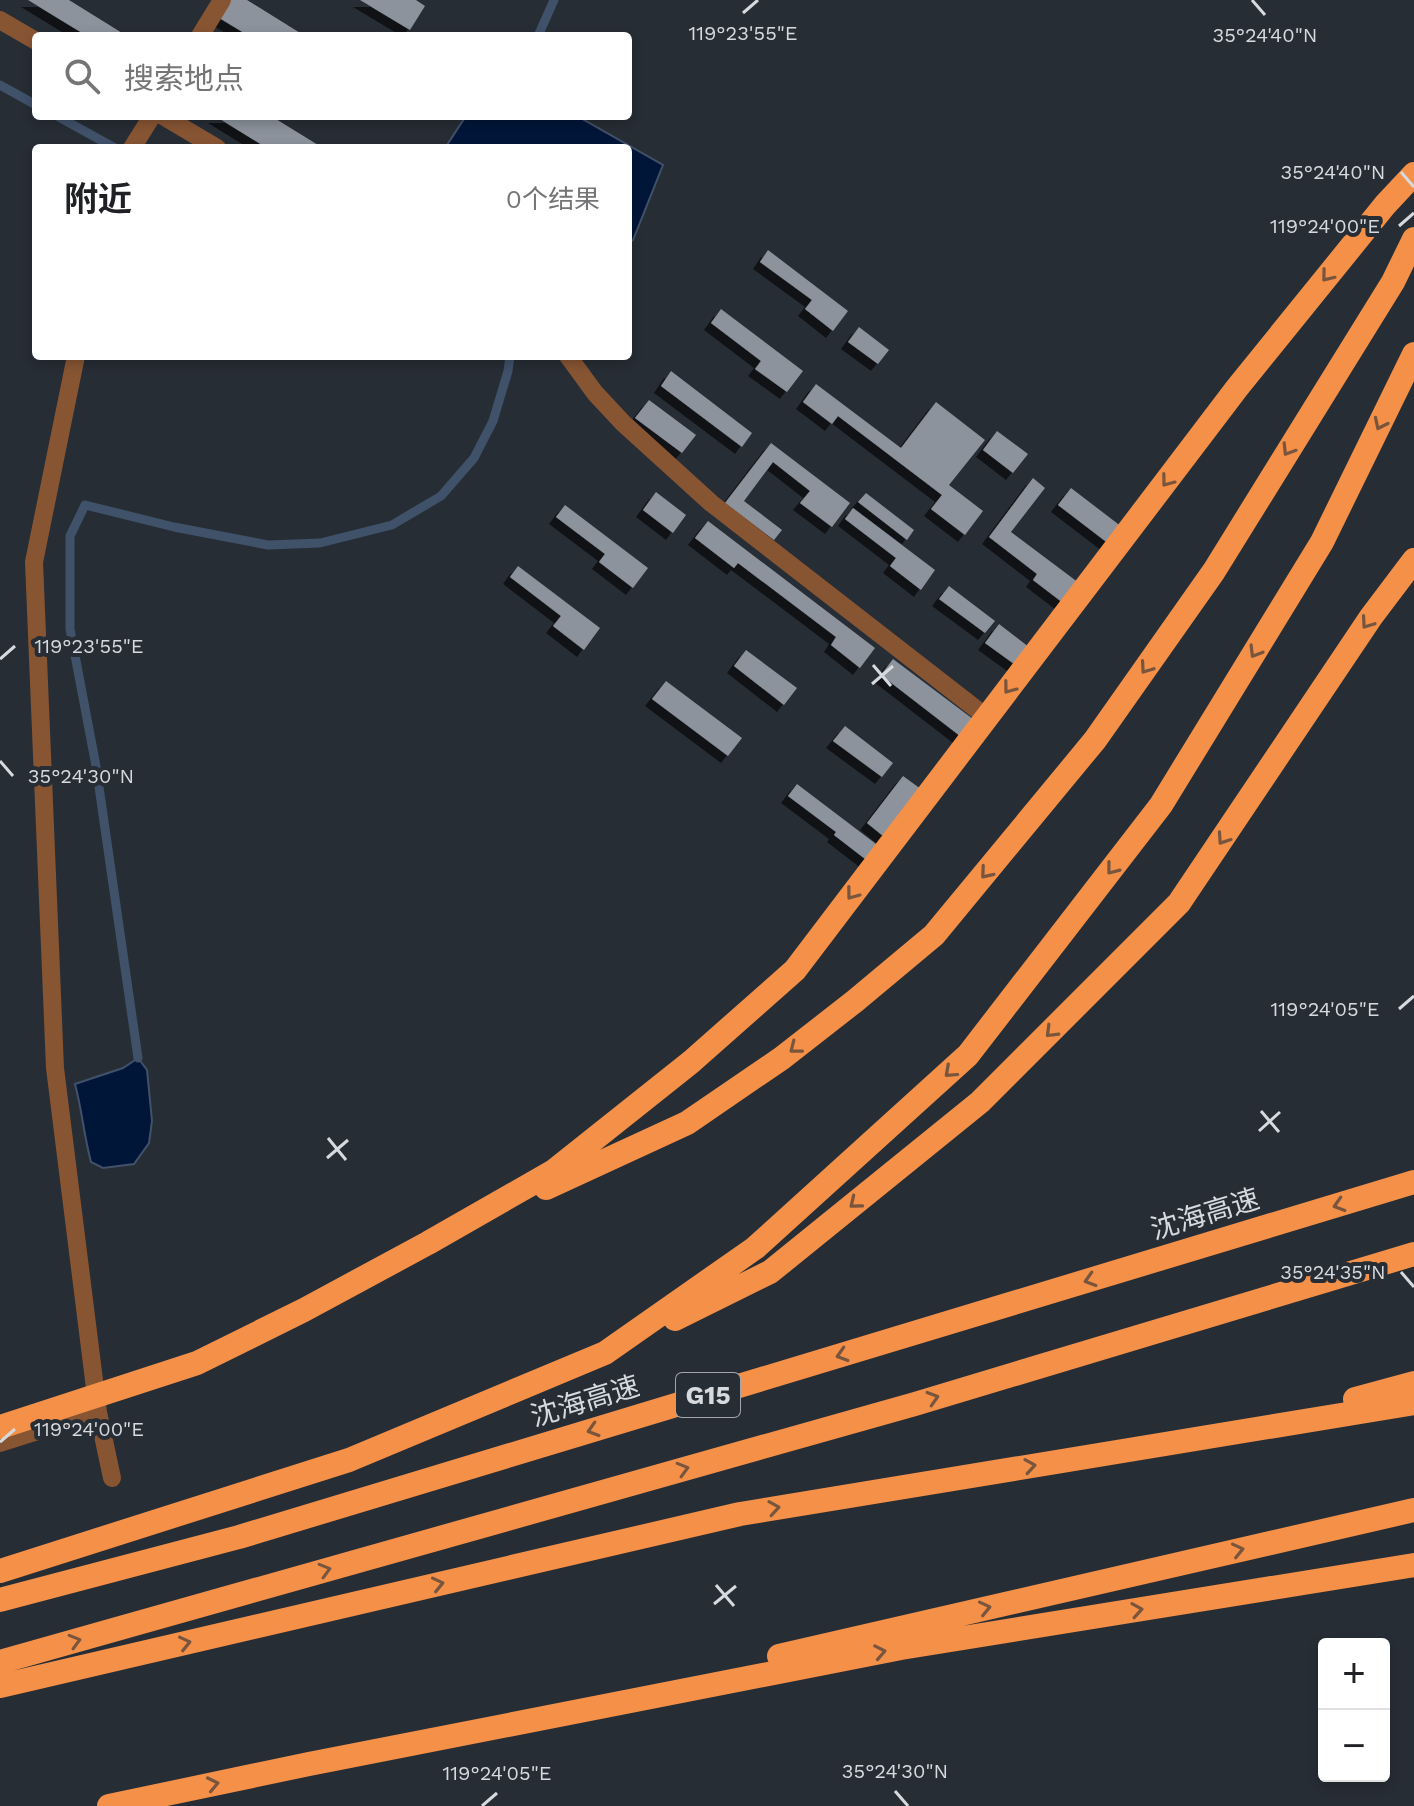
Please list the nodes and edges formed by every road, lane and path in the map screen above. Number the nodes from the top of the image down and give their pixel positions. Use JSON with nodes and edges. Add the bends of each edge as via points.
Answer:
{"nodes":[{"id":1,"x":222,"y":0,"type":"edge"},
{"id":2,"x":0,"y":20,"type":"edge"},
{"id":3,"x":202,"y":32,"type":"edge"},
{"id":4,"x":32,"y":39,"type":"edge"},
{"id":5,"x":149,"y":120,"type":"edge"},
{"id":6,"x":170,"y":120,"type":"edge"},
{"id":7,"x":136,"y":141,"type":"edge"},
{"id":8,"x":210,"y":144,"type":"edge"},
{"id":9,"x":1414,"y":174,"type":"edge"},
{"id":10,"x":1414,"y":239,"type":"edge"},
{"id":11,"x":1414,"y":354,"type":"edge"},
{"id":12,"x":75,"y":360,"type":"edge"},
{"id":13,"x":571,"y":360,"type":"edge"},
{"id":14,"x":1414,"y":560,"type":"edge"},
{"id":15,"x":980,"y":712,"type":"dead end"},
{"id":16,"x":1414,"y":1182,"type":"edge"},
{"id":17,"x":428,"y":1243,"type":"junction"},
{"id":18,"x":1414,"y":1254,"type":"edge"},
{"id":19,"x":605,"y":1353,"type":"junction"},
{"id":20,"x":1414,"y":1383,"type":"edge"},
{"id":21,"x":1414,"y":1403,"type":"edge"},
{"id":22,"x":98,"y":1412,"type":"junction"},
{"id":23,"x":0,"y":1427,"type":"edge"},
{"id":24,"x":1226,"y":1433,"type":"junction"},
{"id":25,"x":0,"y":1443,"type":"edge"},
{"id":26,"x":112,"y":1478,"type":"dead end"},
{"id":27,"x":1414,"y":1510,"type":"edge"},
{"id":28,"x":1414,"y":1565,"type":"edge"},
{"id":29,"x":0,"y":1571,"type":"edge"},
{"id":30,"x":0,"y":1600,"type":"edge"},
{"id":31,"x":0,"y":1662,"type":"edge"},
{"id":32,"x":0,"y":1686,"type":"edge"},
{"id":33,"x":309,"y":1764,"type":"junction"},
{"id":34,"x":153,"y":1778,"type":"dead end"},
{"id":35,"x":109,"y":1806,"type":"edge"},
{"id":36,"x":153,"y":1806,"type":"edge"}],
"edges":[{"from":1,"to":3,"type":"lane"},
{"from":2,"to":4,"type":"lane"},
{"from":5,"to":7,"type":"lane"},
{"from":6,"to":8,"type":"lane"},
{"from":9,"to":17,"type":"highway","one_way":true,"via":[[1237,388],[795,970],[691,1062],[554,1171]]},
{"from":10,"to":17,"type":"highway","one_way":true,"via":[[1393,282],[1214,571],[1095,740],[934,935],[782,1058],[687,1123]]},
{"from":11,"to":19,"type":"highway","one_way":true,"via":[[1322,542],[1161,805],[968,1055],[755,1248]]},
{"from":12,"to":22,"type":"lane","via":[[34,562],[55,1068]]},
{"from":13,"to":15,"type":"lane","via":[[623,423],[711,503]]},
{"from":14,"to":19,"type":"highway","one_way":true,"via":[[1179,903],[980,1102],[770,1272]]},
{"from":16,"to":30,"type":"highway","name":"沈海高速","number":"G15","one_way":true,"via":[[239,1537]]},
{"from":17,"to":23,"type":"highway","via":[[197,1363]]},
{"from":31,"to":18,"type":"highway","number":"G15","one_way":true,"via":[[915,1404]]},
{"from":19,"to":29,"type":"highway","via":[[349,1460]]},
{"from":20,"to":24,"type":"highway"},
{"from":21,"to":24,"type":"highway"},
{"from":22,"to":25,"type":"lane"},
{"from":22,"to":26,"type":"lane"},
{"from":32,"to":24,"type":"highway","one_way":true,"via":[[740,1514]]},
{"from":33,"to":27,"type":"highway","one_way":true},
{"from":33,"to":28,"type":"highway","one_way":true,"via":[[901,1648]]},
{"from":35,"to":33,"type":"highway","one_way":true},
{"from":34,"to":36,"type":"lane"}]}
